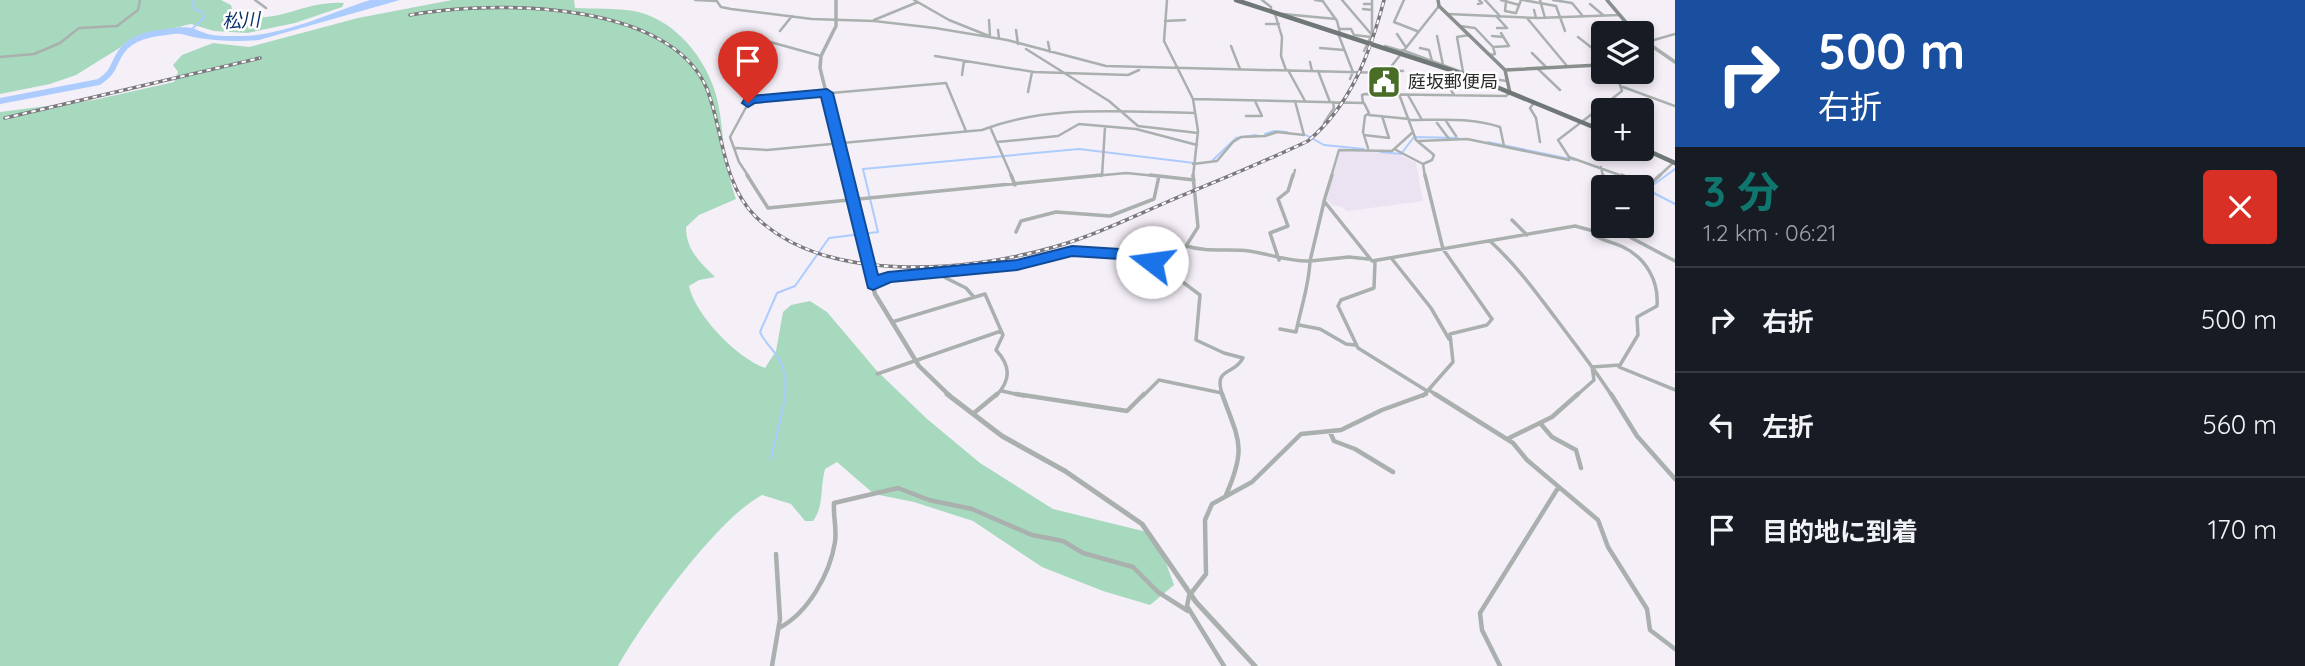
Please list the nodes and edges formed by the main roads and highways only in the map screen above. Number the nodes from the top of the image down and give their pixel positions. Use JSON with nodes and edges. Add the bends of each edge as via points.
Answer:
{"nodes":[{"id":1,"x":1236,"y":0,"type":"edge"},
{"id":2,"x":1438,"y":0,"type":"edge"},
{"id":3,"x":1608,"y":0,"type":"edge"},
{"id":4,"x":1625,"y":21,"type":"edge"},
{"id":5,"x":1368,"y":44,"type":"joint"},
{"id":6,"x":1376,"y":46,"type":"joint"},
{"id":7,"x":1591,"y":64,"type":"edge"},
{"id":8,"x":1505,"y":70,"type":"junction"},
{"id":9,"x":1510,"y":91,"type":"junction"},
{"id":10,"x":1591,"y":126,"type":"edge"},
{"id":11,"x":1654,"y":153,"type":"edge"},
{"id":12,"x":1674,"y":162,"type":"edge"}],
"edges":[{"from":1,"to":5,"type":"main road"},
{"from":2,"to":8,"type":"main road"},
{"from":3,"to":4,"type":"main road"},
{"from":5,"to":6,"type":"main road"},
{"from":6,"to":9,"type":"main road"},
{"from":7,"to":8,"type":"main road"},
{"from":8,"to":9,"type":"main road"},
{"from":9,"to":10,"type":"main road"},
{"from":11,"to":12,"type":"main road"}]}
